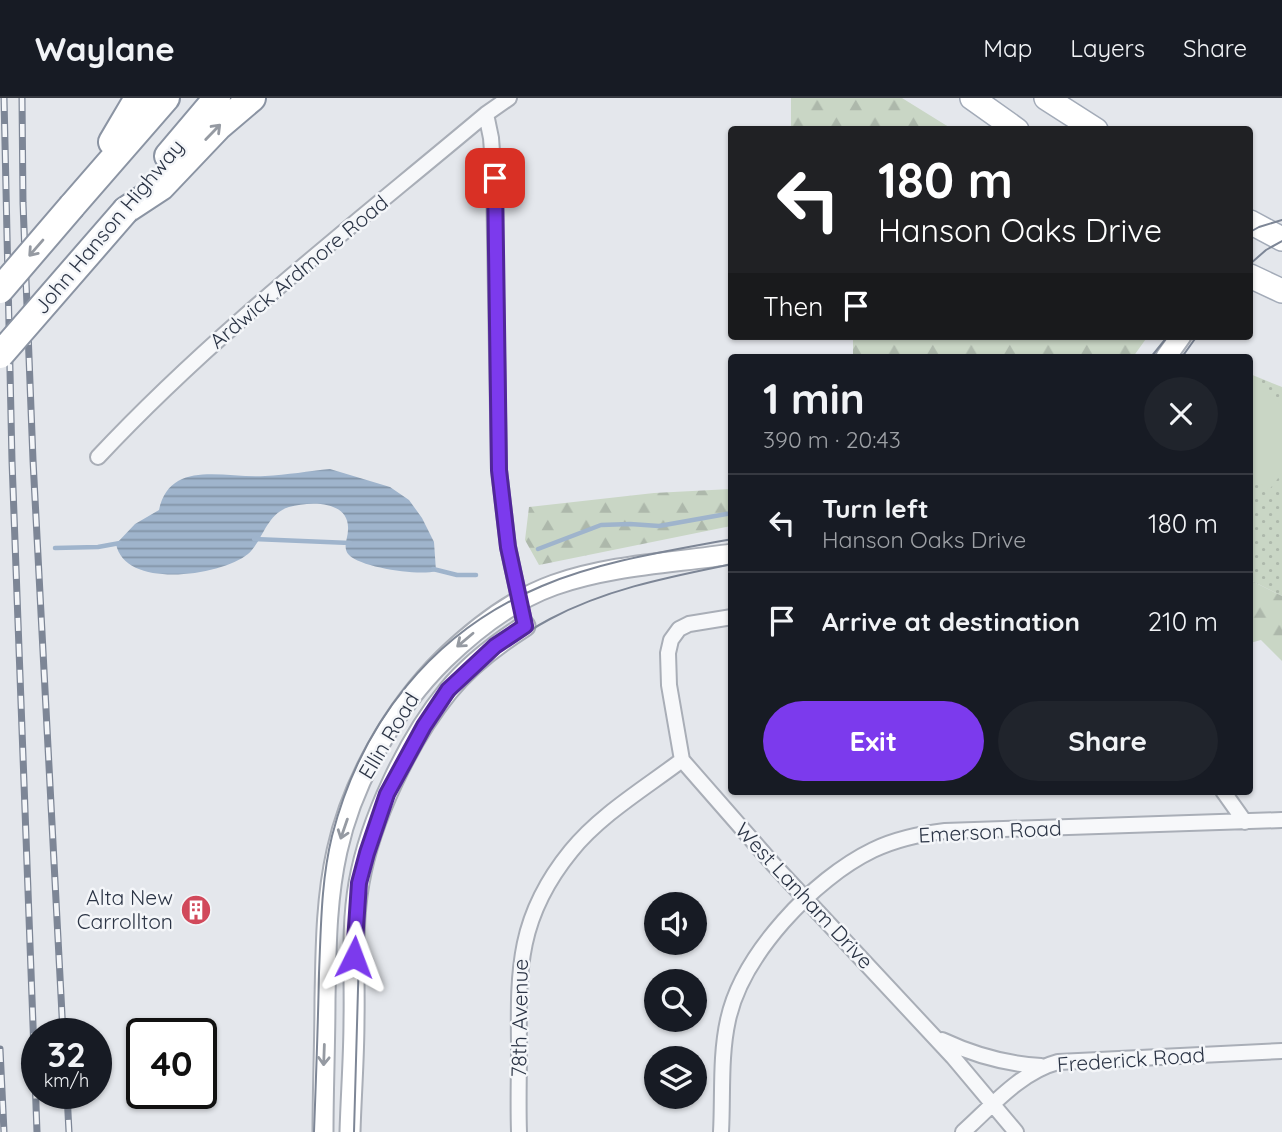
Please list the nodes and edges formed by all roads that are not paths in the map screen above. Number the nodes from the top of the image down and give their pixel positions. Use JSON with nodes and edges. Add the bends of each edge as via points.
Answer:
{"nodes":[{"id":1,"x":138,"y":98,"type":"edge"},
{"id":2,"x":166,"y":98,"type":"edge"},
{"id":3,"x":217,"y":98,"type":"edge"},
{"id":4,"x":252,"y":98,"type":"edge"},
{"id":5,"x":509,"y":98,"type":"edge"},
{"id":6,"x":972,"y":98,"type":"edge"},
{"id":7,"x":1046,"y":98,"type":"edge"},
{"id":8,"x":486,"y":114,"type":"junction"},
{"id":9,"x":1011,"y":126,"type":"edge"},
{"id":10,"x":1090,"y":126,"type":"edge"},
{"id":11,"x":72,"y":206,"type":"junction"},
{"id":12,"x":126,"y":209,"type":"junction"},
{"id":13,"x":1253,"y":229,"type":"edge"},
{"id":14,"x":1282,"y":239,"type":"edge"},
{"id":15,"x":1253,"y":277,"type":"edge"},
{"id":16,"x":0,"y":290,"type":"edge"},
{"id":17,"x":1282,"y":291,"type":"edge"},
{"id":18,"x":0,"y":355,"type":"edge"},
{"id":19,"x":98,"y":457,"type":"dead end"},
{"id":20,"x":728,"y":555,"type":"edge"},
{"id":21,"x":520,"y":600,"type":"junction"},
{"id":22,"x":725,"y":617,"type":"edge"},
{"id":23,"x":525,"y":626,"type":"joint"},
{"id":24,"x":682,"y":760,"type":"junction"},
{"id":25,"x":1226,"y":795,"type":"edge"},
{"id":26,"x":1282,"y":820,"type":"edge"},
{"id":27,"x":1245,"y":822,"type":"junction"},
{"id":28,"x":807,"y":898,"type":"junction"},
{"id":29,"x":934,"y":1037,"type":"junction"},
{"id":30,"x":1282,"y":1051,"type":"edge"},
{"id":31,"x":1041,"y":1066,"type":"junction"},
{"id":32,"x":994,"y":1105,"type":"junction"},
{"id":33,"x":323,"y":1132,"type":"edge"},
{"id":34,"x":350,"y":1132,"type":"edge"},
{"id":35,"x":519,"y":1132,"type":"edge"},
{"id":36,"x":722,"y":1132,"type":"edge"},
{"id":37,"x":962,"y":1132,"type":"edge"},
{"id":38,"x":1016,"y":1132,"type":"edge"}],
"edges":[{"from":1,"to":11,"type":"highway"},
{"from":2,"to":11,"type":"highway","name":"John Hanson Highway"},
{"from":3,"to":12,"type":"highway","name":"John Hanson Highway"},
{"from":12,"to":4,"type":"highway","one_way":true,"via":[[161,187]]},
{"from":5,"to":8,"type":"street","name":"Ardwick Ardmore Road"},
{"from":6,"to":9,"type":"main road"},
{"from":7,"to":10,"type":"main road"},
{"from":8,"to":19,"type":"street","name":"Ardwick Ardmore Road","via":[[264,299]]},
{"from":8,"to":21,"type":"street","via":[[495,178],[499,470]]},
{"from":11,"to":16,"type":"highway","name":"John Hanson Highway","one_way":true,"bridge":true},
{"from":12,"to":18,"type":"highway","name":"John Hanson Highway","bridge":true},
{"from":13,"to":14,"type":"main road"},
{"from":15,"to":17,"type":"main road"},
{"from":20,"to":21,"type":"street","name":"Ellin Road","via":[[614,570],[554,585]]},
{"from":21,"to":23,"type":"street"},
{"from":21,"to":33,"type":"street","name":"Ellin Road","one_way":true,"via":[[458,646],[404,702],[360,783],[337,849],[327,916]]},
{"from":22,"to":24,"type":"street","via":[[679,629],[667,653]]},
{"from":23,"to":34,"type":"street","name":"Ellin Road","via":[[495,646],[448,690],[387,794],[359,883]]},
{"from":24,"to":28,"type":"street","name":"West Lanham Drive"},
{"from":24,"to":35,"type":"street","name":"78th Avenue","via":[[590,832],[559,867],[539,902],[518,976]]},
{"from":25,"to":27,"type":"street"},
{"from":26,"to":27,"type":"street","name":"Emerson Road"},
{"from":27,"to":28,"type":"street","name":"Emerson Road","via":[[918,834],[870,851]]},
{"from":28,"to":29,"type":"street","name":"West Lanham Drive"},
{"from":28,"to":36,"type":"street","name":"Emerson Road","via":[[763,946],[735,996],[723,1056]]},
{"from":29,"to":31,"type":"street","via":[[994,1060]]},
{"from":29,"to":32,"type":"street","name":"West Lanham Drive"},
{"from":30,"to":31,"type":"street","name":"Frederick Road"},
{"from":31,"to":32,"type":"street","name":"Frederick Road"},
{"from":32,"to":37,"type":"street","name":"Frederick Road"},
{"from":32,"to":38,"type":"street","name":"West Lanham Drive"}]}
